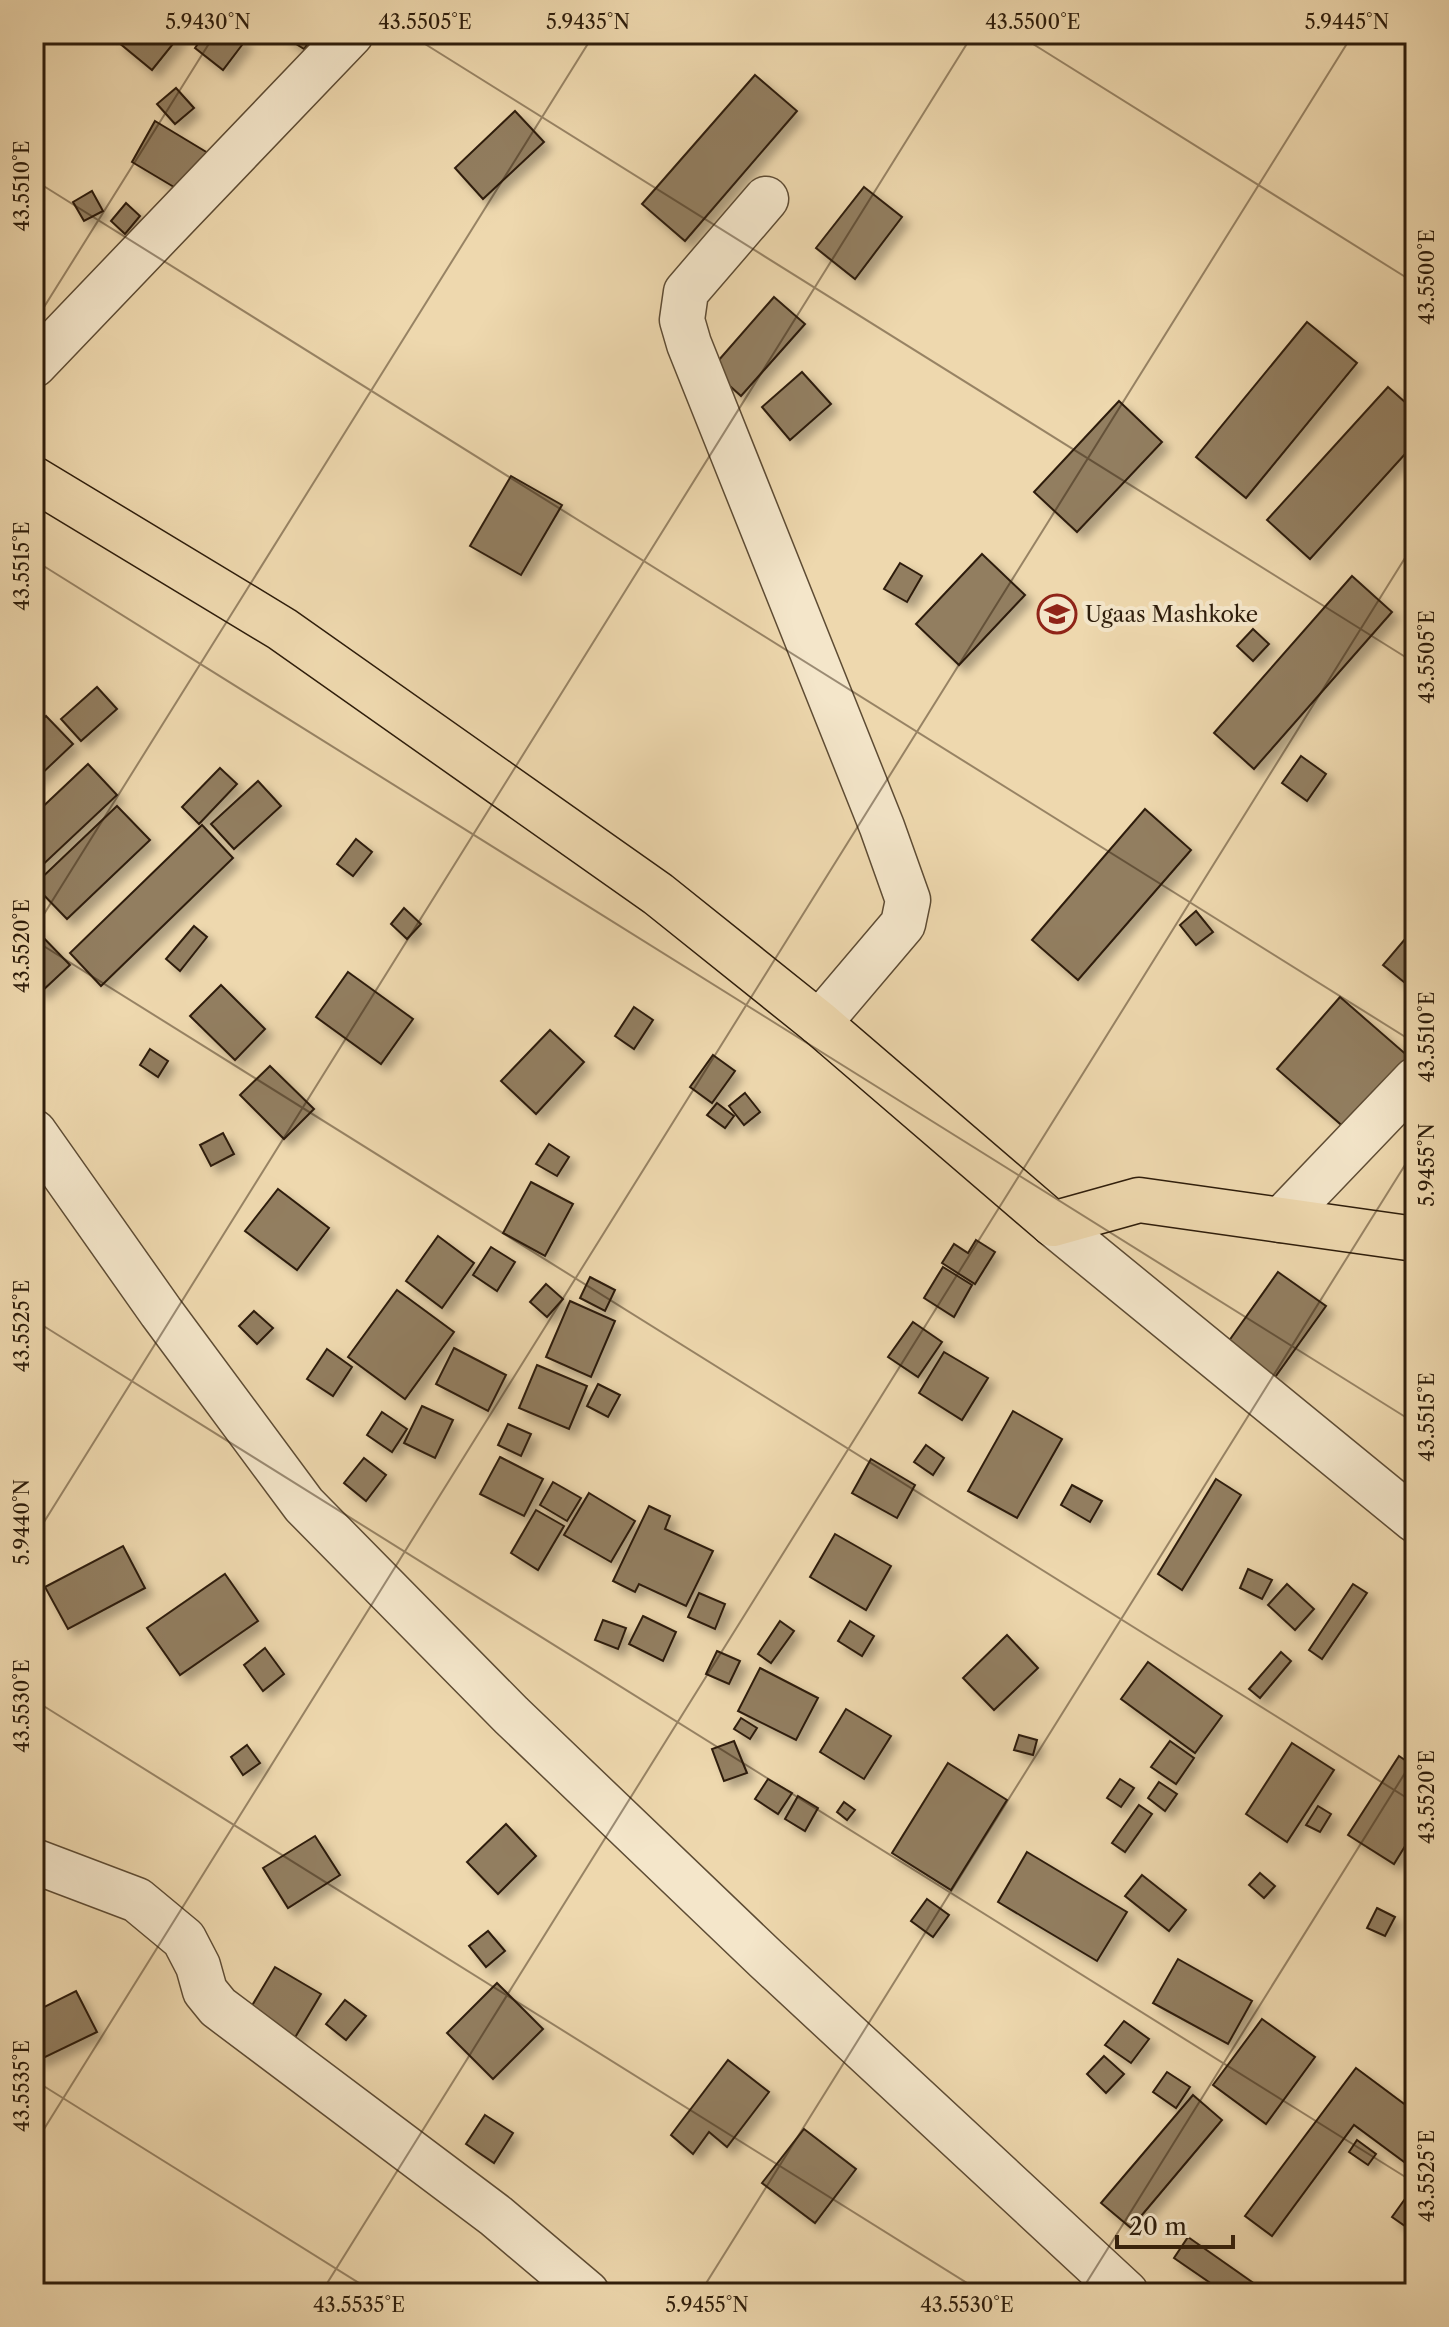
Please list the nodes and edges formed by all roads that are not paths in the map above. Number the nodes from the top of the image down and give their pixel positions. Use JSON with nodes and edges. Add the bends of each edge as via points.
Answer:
{"nodes":[{"id":1,"x":351,"y":34,"type":"edge"},
{"id":2,"x":766,"y":199,"type":"dead end"},
{"id":3,"x":34,"y":365,"type":"edge"},
{"id":4,"x":34,"y":479,"type":"edge"},
{"id":5,"x":819,"y":1023,"type":"junction"},
{"id":6,"x":1415,"y":1080,"type":"edge"},
{"id":7,"x":34,"y":1132,"type":"edge"},
{"id":8,"x":1281,"y":1220,"type":"junction"},
{"id":9,"x":1053,"y":1224,"type":"junction"},
{"id":10,"x":1415,"y":1239,"type":"edge"},
{"id":11,"x":1415,"y":1520,"type":"edge"},
{"id":12,"x":34,"y":1861,"type":"edge"},
{"id":13,"x":587,"y":2293,"type":"edge"},
{"id":14,"x":1126,"y":2293,"type":"edge"}],
"edges":[{"from":1,"to":3,"type":"street"},
{"from":2,"to":5,"type":"street","via":[[686,292],[682,320],[908,900],[903,924]]},
{"from":4,"to":5,"type":"main road","via":[[294,637],[658,894]]},
{"from":5,"to":9,"type":"main road"},
{"from":6,"to":8,"type":"street"},
{"from":7,"to":14,"type":"street","via":[[304,1505],[522,1726]]},
{"from":8,"to":9,"type":"main road","via":[[1139,1200]]},
{"from":8,"to":10,"type":"main road"},
{"from":9,"to":11,"type":"street"},
{"from":12,"to":13,"type":"street","via":[[137,1900],[184,1939],[205,1991],[218,2007],[496,2216]]}]}
